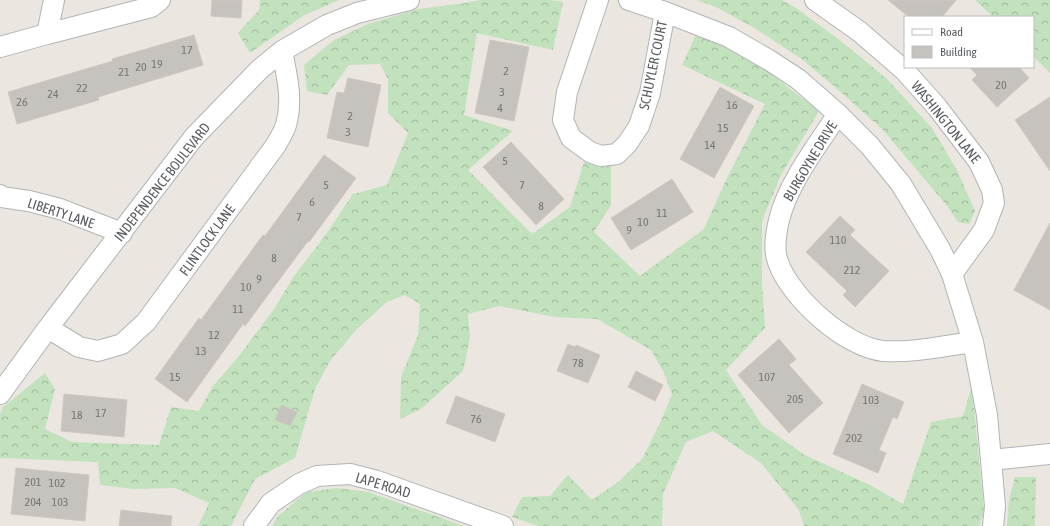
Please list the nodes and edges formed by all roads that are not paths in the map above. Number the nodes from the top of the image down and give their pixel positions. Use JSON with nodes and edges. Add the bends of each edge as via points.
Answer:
{"nodes":[{"id":1,"x":54,"y":0,"type":"edge"},
{"id":2,"x":160,"y":0,"type":"edge"},
{"id":3,"x":409,"y":0,"type":"edge"},
{"id":4,"x":598,"y":0,"type":"edge"},
{"id":5,"x":629,"y":0,"type":"edge"},
{"id":6,"x":815,"y":0,"type":"edge"},
{"id":7,"x":665,"y":12,"type":"junction"},
{"id":8,"x":47,"y":34,"type":"junction"},
{"id":9,"x":0,"y":47,"type":"edge"},
{"id":10,"x":282,"y":51,"type":"junction"},
{"id":11,"x":838,"y":114,"type":"junction"},
{"id":12,"x":0,"y":196,"type":"edge"},
{"id":13,"x":122,"y":234,"type":"junction"},
{"id":14,"x":952,"y":274,"type":"junction"},
{"id":15,"x":48,"y":328,"type":"junction"},
{"id":16,"x":973,"y":342,"type":"junction"},
{"id":17,"x":0,"y":394,"type":"edge"},
{"id":18,"x":1050,"y":454,"type":"edge"},
{"id":19,"x":991,"y":460,"type":"junction"},
{"id":20,"x":254,"y":526,"type":"edge"},
{"id":21,"x":502,"y":526,"type":"edge"},
{"id":22,"x":992,"y":526,"type":"edge"}],
"edges":[{"from":1,"to":8,"type":"street"},
{"from":2,"to":8,"type":"street","via":[[151,7]]},
{"from":3,"to":10,"type":"street","name":"INDEPENDENCE BOULEVARD","via":[[358,12],[327,25]]},
{"from":4,"to":7,"type":"street","name":"SCHUYLER COURT","via":[[567,92],[563,120],[571,138],[590,152],[601,156],[617,154],[639,126],[650,93]]},
{"from":5,"to":7,"type":"street"},
{"from":6,"to":14,"type":"street","name":"WASHINGTON LANE","via":[[860,32],[905,71],[937,106],[980,162],[992,190],[994,203],[984,230]]},
{"from":7,"to":11,"type":"street","via":[[729,37],[769,60],[798,79]]},
{"from":8,"to":9,"type":"street"},
{"from":10,"to":13,"type":"street","name":"INDEPENDENCE BOULEVARD","via":[[260,69],[194,137]]},
{"from":10,"to":15,"type":"street","name":"FLINTLOCK LANE","via":[[290,108],[285,127],[276,145],[146,322],[122,344],[98,351],[79,347]]},
{"from":11,"to":14,"type":"street","via":[[870,146],[901,184]]},
{"from":11,"to":16,"type":"street","name":"BURGOYNE DRIVE","via":[[784,201],[775,248],[787,281],[816,314],[860,344],[881,350],[907,351]]},
{"from":12,"to":13,"type":"street","name":"LIBERTY LANE","via":[[60,209]]},
{"from":13,"to":15,"type":"street","name":"INDEPENDENCE BOULEVARD"},
{"from":14,"to":16,"type":"street"},
{"from":15,"to":17,"type":"street","name":"INDEPENDENCE BOULEVARD"},
{"from":16,"to":19,"type":"street","via":[[987,415]]},
{"from":18,"to":19,"type":"street"},
{"from":19,"to":22,"type":"street","via":[[995,506]]},
{"from":20,"to":21,"type":"street","name":"LAPE ROAD","via":[[271,503],[299,484],[317,476],[350,474],[377,481]]}]}
